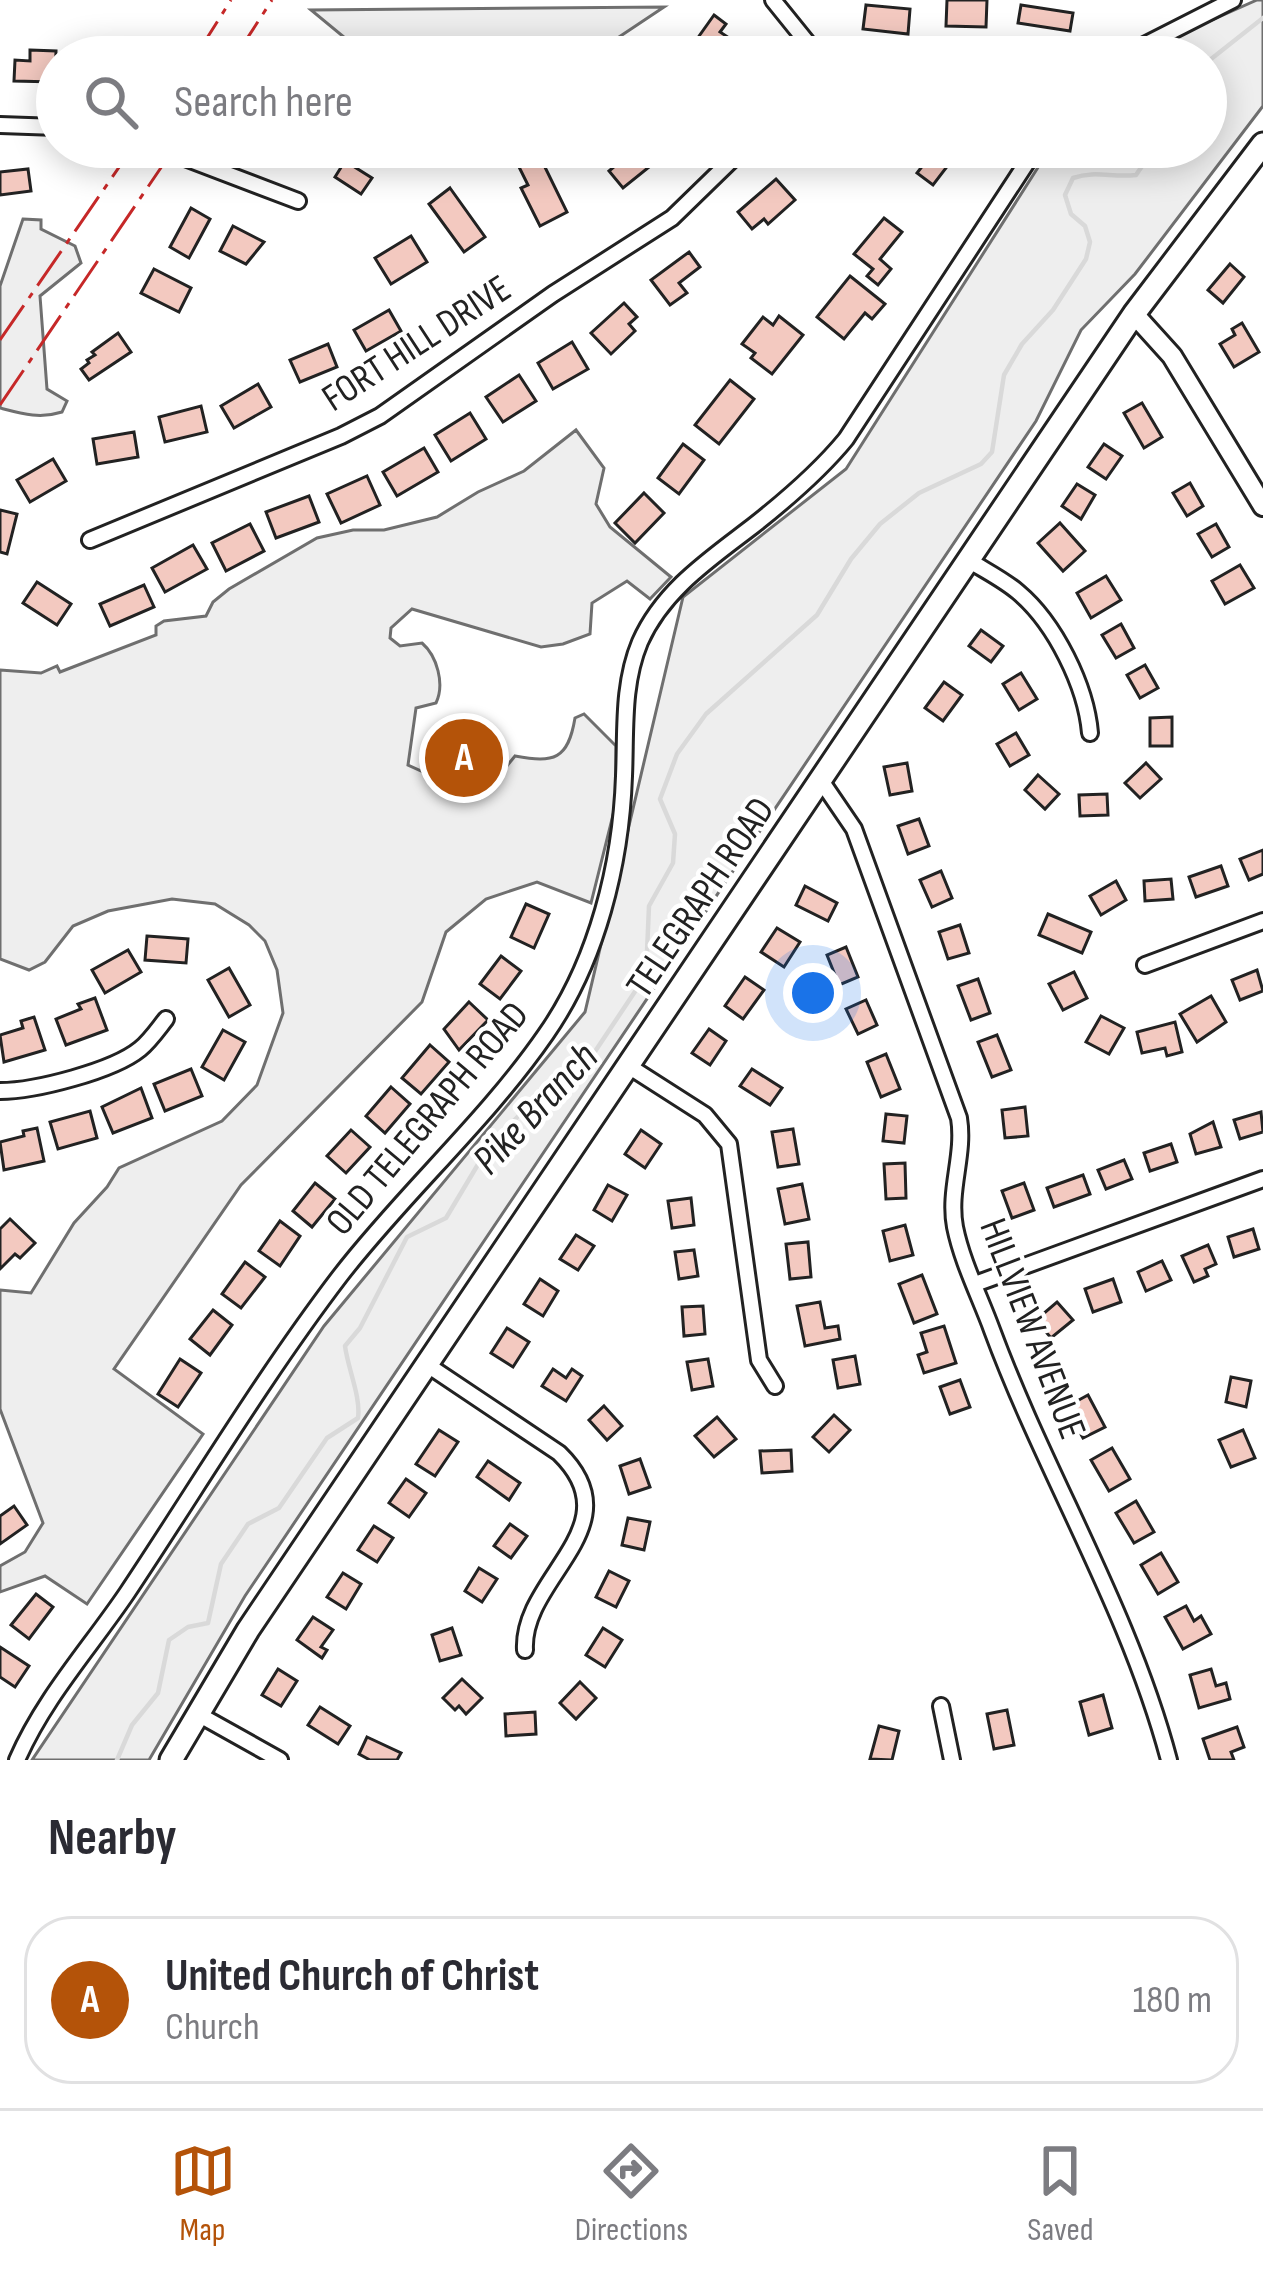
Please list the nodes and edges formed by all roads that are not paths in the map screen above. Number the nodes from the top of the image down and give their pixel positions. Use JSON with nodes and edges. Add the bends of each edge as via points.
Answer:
{"nodes":[{"id":1,"x":773,"y":0,"type":"edge"},
{"id":2,"x":1233,"y":0,"type":"edge"},
{"id":3,"x":802,"y":36,"type":"edge"},
{"id":4,"x":1162,"y":36,"type":"edge"},
{"id":5,"x":0,"y":125,"type":"edge"},
{"id":6,"x":36,"y":126,"type":"edge"},
{"id":7,"x":1263,"y":144,"type":"edge"},
{"id":8,"x":211,"y":168,"type":"edge"},
{"id":9,"x":726,"y":168,"type":"edge"},
{"id":10,"x":1023,"y":168,"type":"edge"},
{"id":11,"x":298,"y":201,"type":"dead end"},
{"id":12,"x":1134,"y":314,"type":"junction"},
{"id":13,"x":1263,"y":506,"type":"edge"},
{"id":14,"x":90,"y":540,"type":"dead end"},
{"id":15,"x":970,"y":561,"type":"junction"},
{"id":16,"x":1090,"y":733,"type":"dead end"},
{"id":17,"x":822,"y":782,"type":"junction"},
{"id":18,"x":1263,"y":921,"type":"edge"},
{"id":19,"x":1145,"y":965,"type":"dead end"},
{"id":20,"x":166,"y":1019,"type":"dead end"},
{"id":21,"x":630,"y":1067,"type":"junction"},
{"id":22,"x":0,"y":1091,"type":"edge"},
{"id":23,"x":1263,"y":1179,"type":"edge"},
{"id":24,"x":975,"y":1284,"type":"junction"},
{"id":25,"x":426,"y":1364,"type":"junction"},
{"id":26,"x":775,"y":1386,"type":"dead end"},
{"id":27,"x":525,"y":1650,"type":"dead end"},
{"id":28,"x":941,"y":1706,"type":"dead end"},
{"id":29,"x":196,"y":1713,"type":"junction"},
{"id":30,"x":17,"y":1760,"type":"edge"},
{"id":31,"x":171,"y":1760,"type":"edge"},
{"id":32,"x":280,"y":1760,"type":"edge"},
{"id":33,"x":952,"y":1760,"type":"edge"},
{"id":34,"x":1169,"y":1760,"type":"edge"}],
"edges":[{"from":1,"to":3,"type":"street"},
{"from":2,"to":4,"type":"street"},
{"from":5,"to":6,"type":"street"},
{"from":7,"to":12,"type":"main road","name":"TELEGRAPH ROAD"},
{"from":8,"to":11,"type":"street"},
{"from":9,"to":14,"type":"street","name":"FORT HILL DRIVE","via":[[657,229],[380,416]]},
{"from":10,"to":30,"type":"street","name":"OLD TELEGRAPH ROAD","via":[[846,440],[655,615],[628,682],[609,884],[565,1004],[526,1062],[341,1274],[52,1696]]},
{"from":12,"to":13,"type":"street","via":[[1172,356]]},
{"from":12,"to":15,"type":"main road","name":"TELEGRAPH ROAD"},
{"from":15,"to":16,"type":"street","via":[[1034,607],[1088,700]]},
{"from":15,"to":17,"type":"main road","name":"TELEGRAPH ROAD"},
{"from":17,"to":21,"type":"main road","name":"TELEGRAPH ROAD"},
{"from":17,"to":24,"type":"street","name":"HILLVIEW AVENUE","via":[[854,829],[959,1118],[952,1203]]},
{"from":18,"to":19,"type":"street"},
{"from":20,"to":22,"type":"street","via":[[122,1059],[49,1085]]},
{"from":21,"to":25,"type":"main road","name":"TELEGRAPH ROAD"},
{"from":21,"to":26,"type":"street","via":[[705,1115],[729,1144],[755,1339]]},
{"from":23,"to":24,"type":"street"},
{"from":24,"to":34,"type":"street","name":"HILLVIEW AVENUE","via":[[1022,1409],[1143,1670]]},
{"from":25,"to":27,"type":"street","via":[[559,1453],[582,1489],[580,1532],[530,1614]]},
{"from":25,"to":29,"type":"main road","name":"TELEGRAPH ROAD"},
{"from":28,"to":33,"type":"street"},
{"from":29,"to":31,"type":"main road","name":"TELEGRAPH ROAD"},
{"from":29,"to":32,"type":"street"}]}
